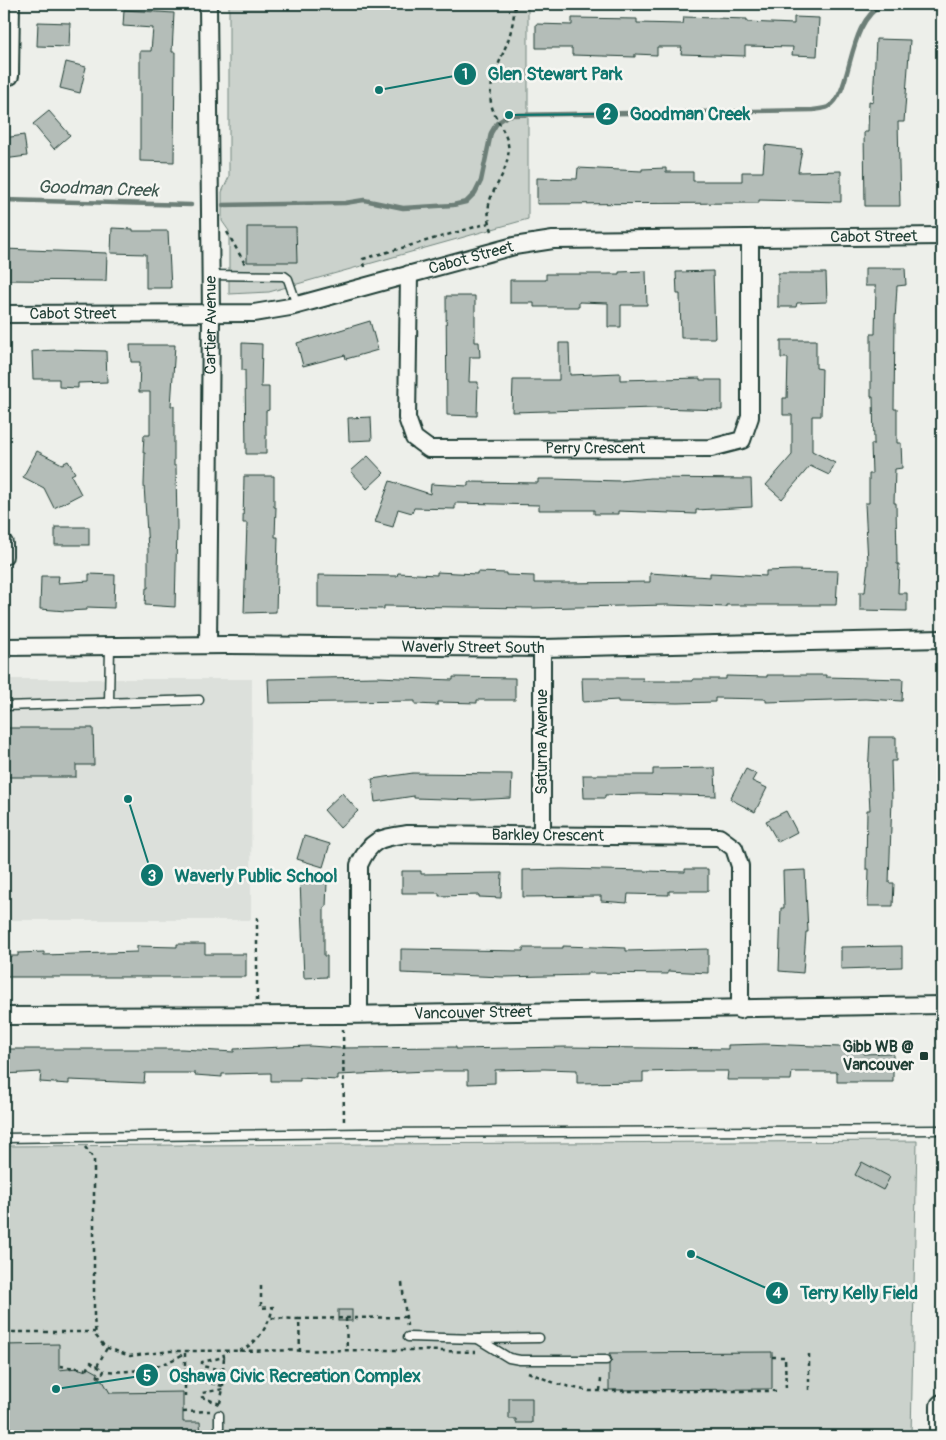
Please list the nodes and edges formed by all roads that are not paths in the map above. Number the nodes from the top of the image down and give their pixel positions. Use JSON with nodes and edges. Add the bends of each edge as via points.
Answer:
{"nodes":[{"id":1,"x":11,"y":4,"type":"edge"},
{"id":2,"x":208,"y":4,"type":"edge"},
{"id":3,"x":10,"y":76,"type":"dead end"},
{"id":4,"x":942,"y":236,"type":"edge"},
{"id":5,"x":750,"y":239,"type":"junction"},
{"id":6,"x":409,"y":274,"type":"junction"},
{"id":7,"x":211,"y":275,"type":"junction"},
{"id":8,"x":297,"y":305,"type":"junction"},
{"id":9,"x":4,"y":314,"type":"edge"},
{"id":10,"x":211,"y":314,"type":"junction"},
{"id":11,"x":4,"y":543,"type":"edge"},
{"id":12,"x":4,"y":556,"type":"edge"},
{"id":13,"x":942,"y":639,"type":"edge"},
{"id":14,"x":208,"y":645,"type":"junction"},
{"id":15,"x":110,"y":646,"type":"junction"},
{"id":16,"x":4,"y":647,"type":"edge"},
{"id":17,"x":542,"y":648,"type":"junction"},
{"id":18,"x":199,"y":700,"type":"dead end"},
{"id":19,"x":109,"y":703,"type":"junction"},
{"id":20,"x":4,"y":706,"type":"edge"},
{"id":21,"x":542,"y":836,"type":"junction"},
{"id":22,"x":942,"y":1005,"type":"edge"},
{"id":23,"x":740,"y":1010,"type":"junction"},
{"id":24,"x":351,"y":1014,"type":"junction"},
{"id":25,"x":4,"y":1016,"type":"edge"},
{"id":26,"x":942,"y":1130,"type":"edge"},
{"id":27,"x":4,"y":1138,"type":"edge"},
{"id":28,"x":408,"y":1337,"type":"road end"},
{"id":29,"x":539,"y":1338,"type":"dead end"},
{"id":30,"x":478,"y":1339,"type":"junction"},
{"id":31,"x":606,"y":1360,"type":"dead end"},
{"id":32,"x":942,"y":1406,"type":"edge"},
{"id":33,"x":216,"y":1413,"type":"road end"},
{"id":34,"x":219,"y":1436,"type":"edge"},
{"id":35,"x":942,"y":1436,"type":"edge"}],
"edges":[{"from":1,"to":3,"type":"street"},
{"from":2,"to":7,"type":"street","name":"Cartier Avenue"},
{"from":4,"to":5,"type":"street","name":"Cabot Street"},
{"from":5,"to":6,"type":"street","name":"Cabot Street","via":[[534,242]]},
{"from":5,"to":6,"type":"street","name":"Perry Crescent","via":[[750,417],[742,440],[711,448],[429,449],[414,438],[407,418]]},
{"from":6,"to":8,"type":"street","name":"Cabot Street"},
{"from":7,"to":8,"type":"lane","via":[[284,276]]},
{"from":7,"to":10,"type":"street","name":"Cartier Avenue"},
{"from":8,"to":10,"type":"street","name":"Cabot Street","via":[[254,313]]},
{"from":9,"to":10,"type":"street","name":"Cabot Street"},
{"from":10,"to":14,"type":"street","name":"Cartier Avenue"},
{"from":11,"to":12,"type":"street"},
{"from":13,"to":17,"type":"street","name":"Waverly Street South"},
{"from":14,"to":15,"type":"street","name":"Waverly Street South"},
{"from":14,"to":17,"type":"street","name":"Waverly Street South"},
{"from":15,"to":16,"type":"street","name":"Waverly Street South"},
{"from":15,"to":19,"type":"lane"},
{"from":17,"to":21,"type":"street","name":"Saturna Avenue"},
{"from":18,"to":19,"type":"lane"},
{"from":19,"to":20,"type":"lane"},
{"from":21,"to":23,"type":"street","name":"Barkley Crescent","via":[[719,837],[734,848],[740,866]]},
{"from":21,"to":24,"type":"street","name":"Barkley Crescent","via":[[408,834],[381,838],[367,848],[359,865]]},
{"from":22,"to":23,"type":"street","name":"Vancouver Street"},
{"from":23,"to":24,"type":"street","name":"Vancouver Street"},
{"from":24,"to":25,"type":"street","name":"Vancouver Street"},
{"from":26,"to":27,"type":"lane"},
{"from":28,"to":30,"type":"lane"},
{"from":29,"to":30,"type":"lane"},
{"from":30,"to":31,"type":"lane","via":[[509,1358],[520,1360]]},
{"from":32,"to":35,"type":"main road"},
{"from":33,"to":34,"type":"lane"}]}
